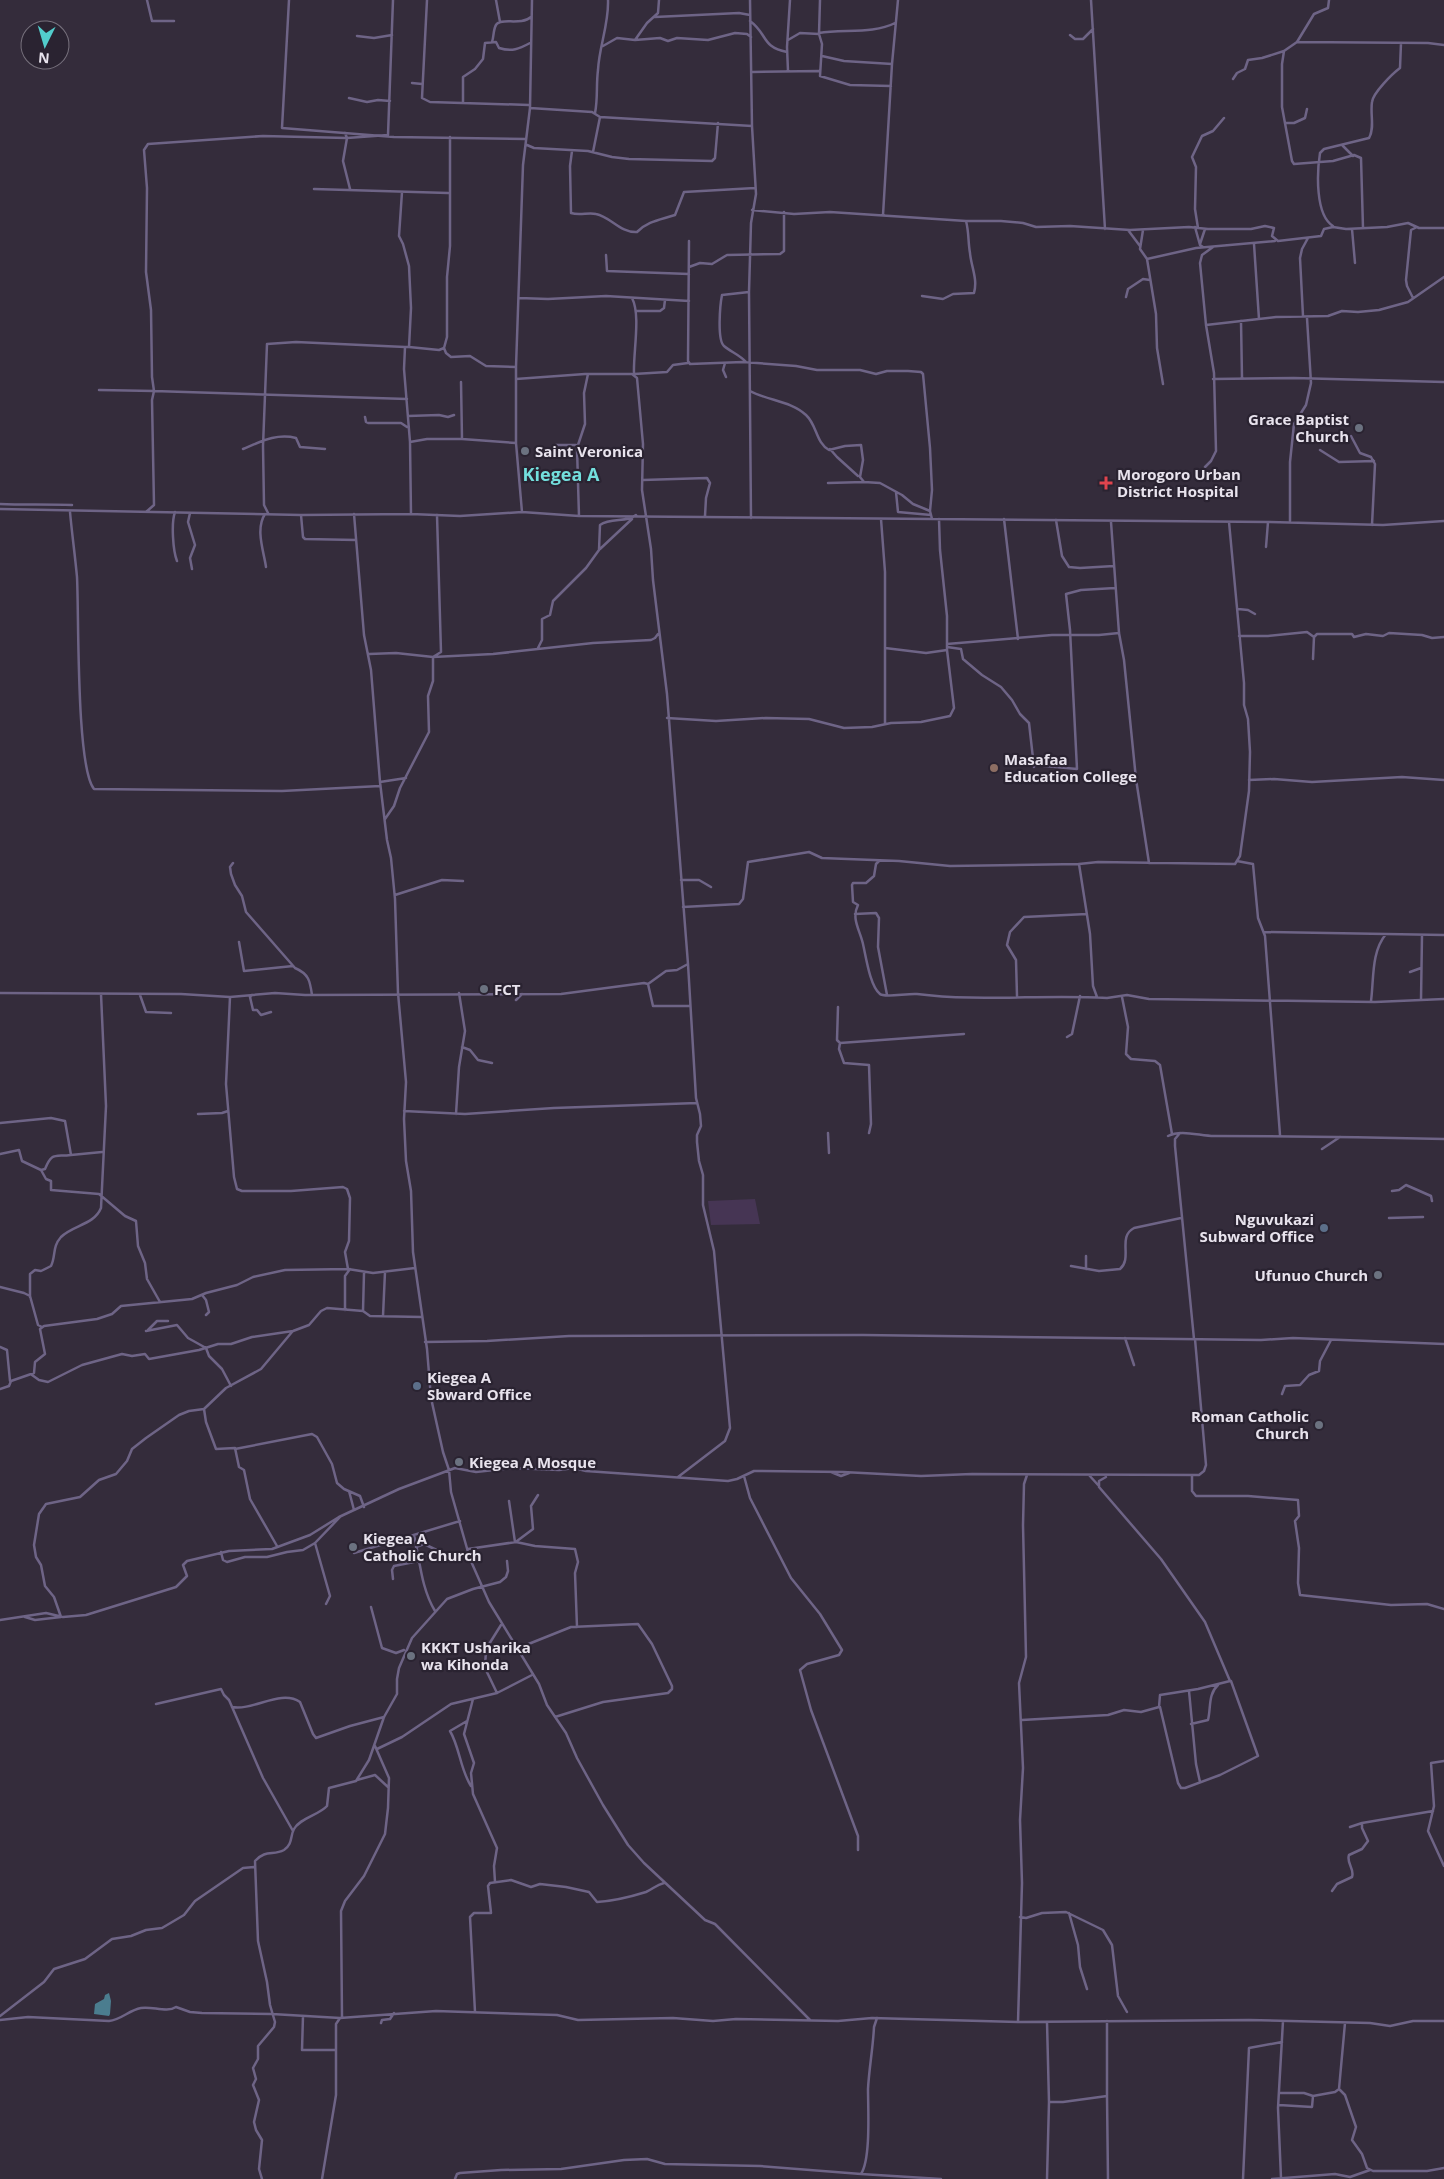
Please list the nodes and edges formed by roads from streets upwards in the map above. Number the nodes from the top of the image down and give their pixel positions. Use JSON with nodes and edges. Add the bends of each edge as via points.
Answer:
{"nodes":[{"id":1,"x":147,"y":0,"type":"edge"},
{"id":2,"x":289,"y":0,"type":"edge"},
{"id":3,"x":393,"y":0,"type":"edge"},
{"id":4,"x":427,"y":0,"type":"edge"},
{"id":5,"x":496,"y":0,"type":"edge"},
{"id":6,"x":532,"y":0,"type":"edge"},
{"id":7,"x":608,"y":0,"type":"edge"},
{"id":8,"x":659,"y":0,"type":"edge"},
{"id":9,"x":750,"y":0,"type":"edge"},
{"id":10,"x":790,"y":0,"type":"edge"},
{"id":11,"x":820,"y":0,"type":"edge"},
{"id":12,"x":898,"y":0,"type":"edge"},
{"id":13,"x":1091,"y":0,"type":"edge"},
{"id":14,"x":1329,"y":0,"type":"edge"},
{"id":15,"x":750,"y":15,"type":"junction"},
{"id":16,"x":532,"y":16,"type":"junction"},
{"id":17,"x":655,"y":17,"type":"junction"},
{"id":18,"x":174,"y":21,"type":"dead end"},
{"id":19,"x":750,"y":21,"type":"junction"},
{"id":20,"x":500,"y":22,"type":"junction"},
{"id":21,"x":895,"y":23,"type":"junction"},
{"id":22,"x":1093,"y":29,"type":"junction"},
{"id":23,"x":819,"y":33,"type":"junction"},
{"id":24,"x":1070,"y":34,"type":"dead end"},
{"id":25,"x":392,"y":35,"type":"junction"},
{"id":26,"x":357,"y":36,"type":"dead end"},
{"id":27,"x":751,"y":37,"type":"junction"},
{"id":28,"x":635,"y":40,"type":"junction"},
{"id":29,"x":788,"y":40,"type":"junction"},
{"id":30,"x":492,"y":42,"type":"junction"},
{"id":31,"x":1298,"y":42,"type":"junction"},
{"id":32,"x":530,"y":43,"type":"junction"},
{"id":33,"x":1401,"y":43,"type":"junction"},
{"id":34,"x":1444,"y":45,"type":"edge"},
{"id":35,"x":603,"y":46,"type":"junction"},
{"id":36,"x":1284,"y":51,"type":"junction"},
{"id":37,"x":787,"y":52,"type":"junction"},
{"id":38,"x":821,"y":56,"type":"junction"},
{"id":39,"x":892,"y":64,"type":"junction"},
{"id":40,"x":819,"y":70,"type":"junction"},
{"id":41,"x":788,"y":71,"type":"junction"},
{"id":42,"x":752,"y":72,"type":"junction"},
{"id":43,"x":1233,"y":79,"type":"dead end"},
{"id":44,"x":412,"y":83,"type":"dead end"},
{"id":45,"x":422,"y":84,"type":"junction"},
{"id":46,"x":891,"y":86,"type":"junction"},
{"id":47,"x":349,"y":98,"type":"dead end"},
{"id":48,"x":390,"y":101,"type":"junction"},
{"id":49,"x":464,"y":102,"type":"junction"},
{"id":50,"x":530,"y":106,"type":"junction"},
{"id":51,"x":1307,"y":109,"type":"dead end"},
{"id":52,"x":595,"y":113,"type":"junction"},
{"id":53,"x":600,"y":117,"type":"junction"},
{"id":54,"x":1224,"y":118,"type":"dead end"},
{"id":55,"x":718,"y":123,"type":"junction"},
{"id":56,"x":1285,"y":123,"type":"junction"},
{"id":57,"x":752,"y":126,"type":"junction"},
{"id":58,"x":345,"y":133,"type":"junction"},
{"id":59,"x":388,"y":135,"type":"junction"},
{"id":60,"x":450,"y":137,"type":"junction"},
{"id":61,"x":347,"y":138,"type":"junction"},
{"id":62,"x":527,"y":139,"type":"junction"},
{"id":63,"x":527,"y":145,"type":"junction"},
{"id":64,"x":1343,"y":146,"type":"junction"},
{"id":65,"x":572,"y":151,"type":"junction"},
{"id":66,"x":592,"y":152,"type":"junction"},
{"id":67,"x":1353,"y":156,"type":"junction"},
{"id":68,"x":1319,"y":162,"type":"junction"},
{"id":69,"x":314,"y":188,"type":"dead end"},
{"id":70,"x":755,"y":188,"type":"junction"},
{"id":71,"x":350,"y":189,"type":"junction"},
{"id":72,"x":402,"y":192,"type":"junction"},
{"id":73,"x":448,"y":193,"type":"junction"},
{"id":74,"x":752,"y":210,"type":"junction"},
{"id":75,"x":784,"y":212,"type":"junction"},
{"id":76,"x":883,"y":215,"type":"junction"},
{"id":77,"x":966,"y":221,"type":"junction"},
{"id":78,"x":1333,"y":227,"type":"junction"},
{"id":79,"x":1417,"y":227,"type":"junction"},
{"id":80,"x":1196,"y":228,"type":"junction"},
{"id":81,"x":1363,"y":228,"type":"junction"},
{"id":82,"x":1444,"y":228,"type":"edge"},
{"id":83,"x":1105,"y":229,"type":"junction"},
{"id":84,"x":1205,"y":229,"type":"junction"},
{"id":85,"x":1352,"y":229,"type":"junction"},
{"id":86,"x":1128,"y":230,"type":"junction"},
{"id":87,"x":1143,"y":230,"type":"junction"},
{"id":88,"x":1308,"y":238,"type":"junction"},
{"id":89,"x":689,"y":241,"type":"dead end"},
{"id":90,"x":1276,"y":241,"type":"junction"},
{"id":91,"x":1200,"y":244,"type":"junction"},
{"id":92,"x":1254,"y":244,"type":"junction"},
{"id":93,"x":1140,"y":246,"type":"junction"},
{"id":94,"x":1213,"y":247,"type":"junction"},
{"id":95,"x":1204,"y":248,"type":"junction"},
{"id":96,"x":606,"y":255,"type":"dead end"},
{"id":97,"x":751,"y":255,"type":"junction"},
{"id":98,"x":1147,"y":259,"type":"junction"},
{"id":99,"x":1355,"y":263,"type":"dead end"},
{"id":100,"x":689,"y":268,"type":"junction"},
{"id":101,"x":689,"y":274,"type":"junction"},
{"id":102,"x":1444,"y":277,"type":"edge"},
{"id":103,"x":1150,"y":280,"type":"junction"},
{"id":104,"x":749,"y":292,"type":"junction"},
{"id":105,"x":922,"y":296,"type":"dead end"},
{"id":106,"x":1126,"y":297,"type":"dead end"},
{"id":107,"x":519,"y":298,"type":"junction"},
{"id":108,"x":632,"y":298,"type":"junction"},
{"id":109,"x":1413,"y":298,"type":"junction"},
{"id":110,"x":665,"y":300,"type":"junction"},
{"id":111,"x":689,"y":302,"type":"junction"},
{"id":112,"x":637,"y":311,"type":"junction"},
{"id":113,"x":1305,"y":317,"type":"junction"},
{"id":114,"x":1259,"y":319,"type":"junction"},
{"id":115,"x":1241,"y":321,"type":"junction"},
{"id":116,"x":1206,"y":325,"type":"junction"},
{"id":117,"x":409,"y":347,"type":"junction"},
{"id":118,"x":404,"y":348,"type":"junction"},
{"id":119,"x":444,"y":348,"type":"junction"},
{"id":120,"x":746,"y":362,"type":"junction"},
{"id":121,"x":688,"y":363,"type":"junction"},
{"id":122,"x":725,"y":363,"type":"junction"},
{"id":123,"x":751,"y":363,"type":"junction"},
{"id":124,"x":516,"y":367,"type":"junction"},
{"id":125,"x":588,"y":374,"type":"junction"},
{"id":126,"x":633,"y":374,"type":"junction"},
{"id":127,"x":726,"y":377,"type":"dead end"},
{"id":128,"x":1242,"y":378,"type":"junction"},
{"id":129,"x":516,"y":379,"type":"junction"},
{"id":130,"x":1213,"y":379,"type":"junction"},
{"id":131,"x":1311,"y":380,"type":"junction"},
{"id":132,"x":461,"y":382,"type":"dead end"},
{"id":133,"x":1444,"y":382,"type":"edge"},
{"id":134,"x":1163,"y":384,"type":"dead end"},
{"id":135,"x":99,"y":390,"type":"dead end"},
{"id":136,"x":154,"y":391,"type":"junction"},
{"id":137,"x":750,"y":391,"type":"junction"},
{"id":138,"x":266,"y":394,"type":"junction"},
{"id":139,"x":407,"y":399,"type":"junction"},
{"id":140,"x":454,"y":415,"type":"dead end"},
{"id":141,"x":408,"y":416,"type":"junction"},
{"id":142,"x":365,"y":417,"type":"dead end"},
{"id":143,"x":408,"y":428,"type":"junction"},
{"id":144,"x":1351,"y":436,"type":"dead end"},
{"id":145,"x":462,"y":439,"type":"junction"},
{"id":146,"x":264,"y":440,"type":"junction"},
{"id":147,"x":410,"y":442,"type":"junction"},
{"id":148,"x":516,"y":443,"type":"junction"},
{"id":149,"x":578,"y":444,"type":"junction"},
{"id":150,"x":556,"y":445,"type":"dead end"},
{"id":151,"x":243,"y":449,"type":"dead end"},
{"id":152,"x":325,"y":449,"type":"dead end"},
{"id":153,"x":830,"y":449,"type":"junction"},
{"id":154,"x":1320,"y":450,"type":"dead end"},
{"id":155,"x":1374,"y":461,"type":"junction"},
{"id":156,"x":1205,"y":467,"type":"dead end"},
{"id":157,"x":858,"y":476,"type":"dead end"},
{"id":158,"x":643,"y":480,"type":"junction"},
{"id":159,"x":864,"y":482,"type":"junction"},
{"id":160,"x":828,"y":483,"type":"dead end"},
{"id":161,"x":896,"y":492,"type":"junction"},
{"id":162,"x":0,"y":504,"type":"edge"},
{"id":163,"x":72,"y":505,"type":"dead end"},
{"id":164,"x":0,"y":509,"type":"edge"},
{"id":165,"x":70,"y":512,"type":"junction"},
{"id":166,"x":146,"y":512,"type":"junction"},
{"id":167,"x":175,"y":512,"type":"junction"},
{"id":168,"x":522,"y":512,"type":"junction"},
{"id":169,"x":190,"y":513,"type":"junction"},
{"id":170,"x":267,"y":514,"type":"junction"},
{"id":171,"x":354,"y":514,"type":"junction"},
{"id":172,"x":411,"y":514,"type":"junction"},
{"id":173,"x":301,"y":515,"type":"junction"},
{"id":174,"x":437,"y":515,"type":"junction"},
{"id":175,"x":636,"y":515,"type":"junction"},
{"id":176,"x":646,"y":515,"type":"junction"},
{"id":177,"x":931,"y":515,"type":"junction"},
{"id":178,"x":579,"y":516,"type":"junction"},
{"id":179,"x":705,"y":516,"type":"junction"},
{"id":180,"x":632,"y":518,"type":"junction"},
{"id":181,"x":750,"y":518,"type":"junction"},
{"id":182,"x":881,"y":518,"type":"junction"},
{"id":183,"x":939,"y":518,"type":"junction"},
{"id":184,"x":1004,"y":520,"type":"junction"},
{"id":185,"x":1056,"y":520,"type":"junction"},
{"id":186,"x":1444,"y":521,"type":"edge"},
{"id":187,"x":1111,"y":522,"type":"junction"},
{"id":188,"x":1229,"y":522,"type":"junction"},
{"id":189,"x":1268,"y":522,"type":"junction"},
{"id":190,"x":1290,"y":522,"type":"junction"},
{"id":191,"x":1372,"y":525,"type":"junction"},
{"id":192,"x":356,"y":540,"type":"junction"},
{"id":193,"x":1266,"y":547,"type":"dead end"},
{"id":194,"x":599,"y":550,"type":"junction"},
{"id":195,"x":177,"y":561,"type":"dead end"},
{"id":196,"x":1114,"y":566,"type":"junction"},
{"id":197,"x":266,"y":568,"type":"dead end"},
{"id":198,"x":192,"y":569,"type":"dead end"},
{"id":199,"x":1115,"y":588,"type":"junction"},
{"id":200,"x":1238,"y":609,"type":"junction"},
{"id":201,"x":1255,"y":614,"type":"dead end"},
{"id":202,"x":658,"y":632,"type":"junction"},
{"id":203,"x":1119,"y":633,"type":"junction"},
{"id":204,"x":1070,"y":635,"type":"junction"},
{"id":205,"x":1239,"y":636,"type":"junction"},
{"id":206,"x":1314,"y":637,"type":"junction"},
{"id":207,"x":1444,"y":637,"type":"edge"},
{"id":208,"x":1018,"y":639,"type":"junction"},
{"id":209,"x":947,"y":647,"type":"junction"},
{"id":210,"x":538,"y":648,"type":"junction"},
{"id":211,"x":885,"y":648,"type":"junction"},
{"id":212,"x":369,"y":654,"type":"junction"},
{"id":213,"x":433,"y":657,"type":"junction"},
{"id":214,"x":1313,"y":658,"type":"dead end"},
{"id":215,"x":667,"y":718,"type":"junction"},
{"id":216,"x":885,"y":724,"type":"junction"},
{"id":217,"x":406,"y":778,"type":"junction"},
{"id":218,"x":1249,"y":780,"type":"junction"},
{"id":219,"x":1444,"y":780,"type":"edge"},
{"id":220,"x":380,"y":784,"type":"junction"},
{"id":221,"x":385,"y":819,"type":"junction"},
{"id":222,"x":880,"y":860,"type":"junction"},
{"id":223,"x":1237,"y":861,"type":"junction"},
{"id":224,"x":233,"y":863,"type":"dead end"},
{"id":225,"x":1149,"y":863,"type":"junction"},
{"id":226,"x":1080,"y":864,"type":"junction"},
{"id":227,"x":681,"y":880,"type":"junction"},
{"id":228,"x":463,"y":882,"type":"dead end"},
{"id":229,"x":711,"y":887,"type":"dead end"},
{"id":230,"x":395,"y":895,"type":"junction"},
{"id":231,"x":683,"y":907,"type":"junction"},
{"id":232,"x":854,"y":914,"type":"junction"},
{"id":233,"x":1087,"y":914,"type":"junction"},
{"id":234,"x":1264,"y":932,"type":"junction"},
{"id":235,"x":1386,"y":934,"type":"junction"},
{"id":236,"x":1422,"y":935,"type":"junction"},
{"id":237,"x":1444,"y":935,"type":"edge"},
{"id":238,"x":239,"y":942,"type":"dead end"},
{"id":239,"x":688,"y":964,"type":"junction"},
{"id":240,"x":293,"y":966,"type":"junction"},
{"id":241,"x":1421,"y":968,"type":"junction"},
{"id":242,"x":1410,"y":972,"type":"dead end"},
{"id":243,"x":648,"y":984,"type":"junction"},
{"id":244,"x":0,"y":993,"type":"edge"},
{"id":245,"x":459,"y":993,"type":"junction"},
{"id":246,"x":522,"y":993,"type":"junction"},
{"id":247,"x":101,"y":994,"type":"junction"},
{"id":248,"x":139,"y":994,"type":"junction"},
{"id":249,"x":252,"y":994,"type":"junction"},
{"id":250,"x":398,"y":994,"type":"junction"},
{"id":251,"x":312,"y":995,"type":"junction"},
{"id":252,"x":887,"y":995,"type":"junction"},
{"id":253,"x":1017,"y":996,"type":"junction"},
{"id":254,"x":1080,"y":996,"type":"junction"},
{"id":255,"x":230,"y":997,"type":"junction"},
{"id":256,"x":1097,"y":997,"type":"junction"},
{"id":257,"x":1122,"y":997,"type":"junction"},
{"id":258,"x":1270,"y":999,"type":"junction"},
{"id":259,"x":1444,"y":999,"type":"edge"},
{"id":260,"x":516,"y":1000,"type":"dead end"},
{"id":261,"x":1421,"y":1000,"type":"junction"},
{"id":262,"x":1371,"y":1001,"type":"junction"},
{"id":263,"x":689,"y":1006,"type":"junction"},
{"id":264,"x":838,"y":1007,"type":"dead end"},
{"id":265,"x":271,"y":1012,"type":"dead end"},
{"id":266,"x":171,"y":1013,"type":"dead end"},
{"id":267,"x":964,"y":1034,"type":"dead end"},
{"id":268,"x":1067,"y":1037,"type":"dead end"},
{"id":269,"x":840,"y":1044,"type":"junction"},
{"id":270,"x":462,"y":1047,"type":"junction"},
{"id":271,"x":492,"y":1064,"type":"dead end"},
{"id":272,"x":697,"y":1102,"type":"junction"},
{"id":273,"x":228,"y":1111,"type":"junction"},
{"id":274,"x":404,"y":1112,"type":"junction"},
{"id":275,"x":198,"y":1114,"type":"dead end"},
{"id":276,"x":456,"y":1114,"type":"junction"},
{"id":277,"x":0,"y":1123,"type":"edge"},
{"id":278,"x":828,"y":1133,"type":"dead end"},
{"id":279,"x":869,"y":1133,"type":"dead end"},
{"id":280,"x":1181,"y":1133,"type":"junction"},
{"id":281,"x":1172,"y":1134,"type":"junction"},
{"id":282,"x":1280,"y":1135,"type":"junction"},
{"id":283,"x":1168,"y":1136,"type":"dead end"},
{"id":284,"x":1340,"y":1137,"type":"junction"},
{"id":285,"x":1444,"y":1139,"type":"edge"},
{"id":286,"x":1322,"y":1148,"type":"dead end"},
{"id":287,"x":102,"y":1152,"type":"junction"},
{"id":288,"x":830,"y":1153,"type":"dead end"},
{"id":289,"x":0,"y":1154,"type":"edge"},
{"id":290,"x":71,"y":1155,"type":"junction"},
{"id":291,"x":41,"y":1170,"type":"junction"},
{"id":292,"x":1392,"y":1191,"type":"dead end"},
{"id":293,"x":101,"y":1196,"type":"junction"},
{"id":294,"x":1432,"y":1201,"type":"dead end"},
{"id":295,"x":1423,"y":1217,"type":"dead end"},
{"id":296,"x":1181,"y":1218,"type":"junction"},
{"id":297,"x":1389,"y":1218,"type":"dead end"},
{"id":298,"x":1086,"y":1256,"type":"dead end"},
{"id":299,"x":1071,"y":1266,"type":"dead end"},
{"id":300,"x":415,"y":1268,"type":"junction"},
{"id":301,"x":349,"y":1269,"type":"junction"},
{"id":302,"x":1086,"y":1269,"type":"junction"},
{"id":303,"x":385,"y":1272,"type":"junction"},
{"id":304,"x":364,"y":1273,"type":"junction"},
{"id":305,"x":0,"y":1287,"type":"edge"},
{"id":306,"x":202,"y":1295,"type":"junction"},
{"id":307,"x":30,"y":1297,"type":"junction"},
{"id":308,"x":160,"y":1302,"type":"junction"},
{"id":309,"x":346,"y":1311,"type":"junction"},
{"id":310,"x":363,"y":1311,"type":"junction"},
{"id":311,"x":206,"y":1315,"type":"dead end"},
{"id":312,"x":383,"y":1316,"type":"junction"},
{"id":313,"x":422,"y":1317,"type":"junction"},
{"id":314,"x":168,"y":1321,"type":"dead end"},
{"id":315,"x":42,"y":1327,"type":"junction"},
{"id":316,"x":293,"y":1331,"type":"junction"},
{"id":317,"x":722,"y":1336,"type":"junction"},
{"id":318,"x":1124,"y":1337,"type":"junction"},
{"id":319,"x":1194,"y":1339,"type":"junction"},
{"id":320,"x":1331,"y":1340,"type":"junction"},
{"id":321,"x":425,"y":1342,"type":"junction"},
{"id":322,"x":1444,"y":1344,"type":"edge"},
{"id":323,"x":0,"y":1347,"type":"edge"},
{"id":324,"x":206,"y":1348,"type":"junction"},
{"id":325,"x":1134,"y":1364,"type":"dead end"},
{"id":326,"x":31,"y":1375,"type":"junction"},
{"id":327,"x":10,"y":1381,"type":"junction"},
{"id":328,"x":231,"y":1386,"type":"junction"},
{"id":329,"x":0,"y":1389,"type":"edge"},
{"id":330,"x":1282,"y":1394,"type":"dead end"},
{"id":331,"x":204,"y":1409,"type":"junction"},
{"id":332,"x":235,"y":1449,"type":"junction"},
{"id":333,"x":449,"y":1470,"type":"junction"},
{"id":334,"x":1027,"y":1475,"type":"junction"},
{"id":335,"x":1089,"y":1475,"type":"junction"},
{"id":336,"x":1110,"y":1475,"type":"junction"},
{"id":337,"x":744,"y":1476,"type":"junction"},
{"id":338,"x":1192,"y":1476,"type":"junction"},
{"id":339,"x":678,"y":1477,"type":"junction"},
{"id":340,"x":1098,"y":1485,"type":"junction"},
{"id":341,"x":348,"y":1491,"type":"junction"},
{"id":342,"x":538,"y":1495,"type":"dead end"},
{"id":343,"x":509,"y":1501,"type":"dead end"},
{"id":344,"x":364,"y":1507,"type":"junction"},
{"id":345,"x":354,"y":1510,"type":"junction"},
{"id":346,"x":340,"y":1516,"type":"junction"},
{"id":347,"x":460,"y":1521,"type":"junction"},
{"id":348,"x":414,"y":1535,"type":"junction"},
{"id":349,"x":516,"y":1542,"type":"junction"},
{"id":350,"x":315,"y":1543,"type":"junction"},
{"id":351,"x":277,"y":1546,"type":"junction"},
{"id":352,"x":416,"y":1547,"type":"junction"},
{"id":353,"x":468,"y":1551,"type":"junction"},
{"id":354,"x":221,"y":1552,"type":"junction"},
{"id":355,"x":354,"y":1553,"type":"dead end"},
{"id":356,"x":419,"y":1561,"type":"junction"},
{"id":357,"x":507,"y":1561,"type":"dead end"},
{"id":358,"x":393,"y":1579,"type":"dead end"},
{"id":359,"x":481,"y":1586,"type":"junction"},
{"id":360,"x":326,"y":1604,"type":"dead end"},
{"id":361,"x":372,"y":1607,"type":"dead end"},
{"id":362,"x":1444,"y":1609,"type":"edge"},
{"id":363,"x":436,"y":1611,"type":"junction"},
{"id":364,"x":22,"y":1616,"type":"junction"},
{"id":365,"x":62,"y":1617,"type":"junction"},
{"id":366,"x":0,"y":1620,"type":"edge"},
{"id":367,"x":501,"y":1625,"type":"junction"},
{"id":368,"x":576,"y":1627,"type":"junction"},
{"id":369,"x":405,"y":1649,"type":"junction"},
{"id":370,"x":516,"y":1649,"type":"junction"},
{"id":371,"x":532,"y":1675,"type":"junction"},
{"id":372,"x":1230,"y":1680,"type":"junction"},
{"id":373,"x":1219,"y":1684,"type":"junction"},
{"id":374,"x":1188,"y":1691,"type":"junction"},
{"id":375,"x":497,"y":1693,"type":"junction"},
{"id":376,"x":473,"y":1699,"type":"junction"},
{"id":377,"x":156,"y":1704,"type":"dead end"},
{"id":378,"x":232,"y":1707,"type":"junction"},
{"id":379,"x":1160,"y":1707,"type":"junction"},
{"id":380,"x":555,"y":1716,"type":"junction"},
{"id":381,"x":384,"y":1717,"type":"junction"},
{"id":382,"x":1022,"y":1720,"type":"junction"},
{"id":383,"x":466,"y":1721,"type":"junction"},
{"id":384,"x":1191,"y":1724,"type":"junction"},
{"id":385,"x":376,"y":1747,"type":"junction"},
{"id":386,"x":1444,"y":1761,"type":"edge"},
{"id":387,"x":356,"y":1781,"type":"junction"},
{"id":388,"x":1200,"y":1782,"type":"junction"},
{"id":389,"x":388,"y":1787,"type":"junction"},
{"id":390,"x":472,"y":1788,"type":"junction"},
{"id":391,"x":1433,"y":1811,"type":"junction"},
{"id":392,"x":1362,"y":1823,"type":"junction"},
{"id":393,"x":1350,"y":1827,"type":"dead end"},
{"id":394,"x":293,"y":1830,"type":"junction"},
{"id":395,"x":858,"y":1850,"type":"dead end"},
{"id":396,"x":255,"y":1861,"type":"junction"},
{"id":397,"x":1444,"y":1866,"type":"edge"},
{"id":398,"x":245,"y":1867,"type":"junction"},
{"id":399,"x":254,"y":1867,"type":"junction"},
{"id":400,"x":495,"y":1882,"type":"junction"},
{"id":401,"x":664,"y":1883,"type":"junction"},
{"id":402,"x":1332,"y":1891,"type":"dead end"},
{"id":403,"x":1069,"y":1913,"type":"junction"},
{"id":404,"x":1020,"y":1917,"type":"junction"},
{"id":405,"x":1087,"y":1989,"type":"dead end"},
{"id":406,"x":475,"y":2012,"type":"junction"},
{"id":407,"x":1127,"y":2012,"type":"dead end"},
{"id":408,"x":394,"y":2013,"type":"junction"},
{"id":409,"x":272,"y":2014,"type":"junction"},
{"id":410,"x":0,"y":2016,"type":"edge"},
{"id":411,"x":303,"y":2016,"type":"junction"},
{"id":412,"x":341,"y":2017,"type":"junction"},
{"id":413,"x":877,"y":2018,"type":"junction"},
{"id":414,"x":0,"y":2020,"type":"edge"},
{"id":415,"x":810,"y":2020,"type":"junction"},
{"id":416,"x":1107,"y":2021,"type":"junction"},
{"id":417,"x":1283,"y":2021,"type":"junction"},
{"id":418,"x":1444,"y":2021,"type":"edge"},
{"id":419,"x":1018,"y":2022,"type":"junction"},
{"id":420,"x":1047,"y":2022,"type":"junction"},
{"id":421,"x":382,"y":2023,"type":"dead end"},
{"id":422,"x":1345,"y":2023,"type":"junction"},
{"id":423,"x":1282,"y":2042,"type":"junction"},
{"id":424,"x":336,"y":2050,"type":"junction"},
{"id":425,"x":1340,"y":2088,"type":"junction"},
{"id":426,"x":1279,"y":2093,"type":"junction"},
{"id":427,"x":1107,"y":2096,"type":"junction"},
{"id":428,"x":1313,"y":2096,"type":"junction"},
{"id":429,"x":1049,"y":2102,"type":"junction"},
{"id":430,"x":1279,"y":2106,"type":"junction"},
{"id":431,"x":1444,"y":2168,"type":"edge"},
{"id":432,"x":1370,"y":2170,"type":"junction"},
{"id":433,"x":861,"y":2174,"type":"junction"},
{"id":434,"x":1281,"y":2178,"type":"edge"},
{"id":435,"x":262,"y":2179,"type":"edge"},
{"id":436,"x":322,"y":2179,"type":"edge"},
{"id":437,"x":455,"y":2179,"type":"edge"},
{"id":438,"x":941,"y":2179,"type":"edge"},
{"id":439,"x":1047,"y":2179,"type":"edge"},
{"id":440,"x":1108,"y":2179,"type":"edge"},
{"id":441,"x":1243,"y":2179,"type":"edge"},
{"id":442,"x":1272,"y":2179,"type":"edge"}],
"edges":[{"from":1,"to":18,"type":"street","via":[[152,21]]},
{"from":2,"to":58,"type":"street","via":[[282,127]]},
{"from":3,"to":25,"type":"street"},
{"from":4,"to":45,"type":"street"},
{"from":5,"to":20,"type":"street"},
{"from":6,"to":16,"type":"street"},
{"from":7,"to":35,"type":"street"},
{"from":8,"to":17,"type":"street","via":[[659,11]]},
{"from":9,"to":15,"type":"street"},
{"from":10,"to":29,"type":"street"},
{"from":11,"to":23,"type":"street"},
{"from":12,"to":21,"type":"street"},
{"from":13,"to":22,"type":"street"},
{"from":14,"to":31,"type":"street","via":[[1327,8],[1317,11],[1310,19]]},
{"from":15,"to":17,"type":"street"},
{"from":15,"to":19,"type":"street"},
{"from":16,"to":20,"type":"street","via":[[523,22]]},
{"from":16,"to":32,"type":"street"},
{"from":17,"to":28,"type":"street"},
{"from":19,"to":27,"type":"street"},
{"from":19,"to":37,"type":"street","via":[[769,46]]},
{"from":20,"to":30,"type":"street","via":[[496,25]]},
{"from":21,"to":23,"type":"street","via":[[886,28]]},
{"from":21,"to":39,"type":"street"},
{"from":22,"to":24,"type":"street","via":[[1083,40]]},
{"from":22,"to":83,"type":"street"},
{"from":23,"to":29,"type":"street","via":[[800,33]]},
{"from":23,"to":38,"type":"street"},
{"from":25,"to":26,"type":"street"},
{"from":25,"to":48,"type":"street"},
{"from":27,"to":28,"type":"street","via":[[735,33],[708,40]]},
{"from":27,"to":42,"type":"street"},
{"from":28,"to":35,"type":"street","via":[[617,38]]},
{"from":29,"to":37,"type":"street"},
{"from":30,"to":32,"type":"street","via":[[509,50],[519,50]]},
{"from":30,"to":49,"type":"street","via":[[485,43],[483,59],[476,69],[463,77]]},
{"from":31,"to":33,"type":"street"},
{"from":31,"to":36,"type":"street"},
{"from":32,"to":50,"type":"street"},
{"from":33,"to":34,"type":"street"},
{"from":33,"to":64,"type":"street","via":[[1400,68],[1392,73],[1373,98],[1371,135],[1368,139]]},
{"from":35,"to":52,"type":"street"},
{"from":36,"to":43,"type":"street","via":[[1248,60],[1245,69]]},
{"from":36,"to":56,"type":"street","via":[[1282,98]]},
{"from":37,"to":41,"type":"street"},
{"from":38,"to":39,"type":"street"},
{"from":38,"to":40,"type":"street"},
{"from":39,"to":46,"type":"street"},
{"from":40,"to":41,"type":"street"},
{"from":40,"to":46,"type":"street","via":[[822,78],[844,84]]},
{"from":41,"to":42,"type":"street"},
{"from":42,"to":57,"type":"street"},
{"from":44,"to":45,"type":"street"},
{"from":45,"to":49,"type":"street","via":[[424,101]]},
{"from":46,"to":76,"type":"street"},
{"from":47,"to":48,"type":"street","via":[[367,102]]},
{"from":48,"to":59,"type":"street"},
{"from":49,"to":50,"type":"street"},
{"from":50,"to":52,"type":"street"},
{"from":50,"to":62,"type":"street"},
{"from":51,"to":56,"type":"street","via":[[1306,118]]},
{"from":52,"to":53,"type":"street"},
{"from":53,"to":55,"type":"street"},
{"from":53,"to":66,"type":"street"},
{"from":54,"to":80,"type":"street","via":[[1213,131],[1202,136],[1192,157],[1196,167]]},
{"from":55,"to":57,"type":"street"},
{"from":55,"to":66,"type":"street","via":[[712,161],[629,159]]},
{"from":56,"to":68,"type":"street","via":[[1293,163]]},
{"from":57,"to":70,"type":"street"},
{"from":58,"to":59,"type":"street"},
{"from":58,"to":61,"type":"street"},
{"from":59,"to":60,"type":"street"},
{"from":59,"to":61,"type":"street"},
{"from":60,"to":62,"type":"street"},
{"from":60,"to":73,"type":"street"},
{"from":61,"to":71,"type":"street","via":[[343,161]]},
{"from":61,"to":136,"type":"street","via":[[263,136],[146,146],[146,272]]},
{"from":62,"to":63,"type":"street"},
{"from":63,"to":65,"type":"street"},
{"from":63,"to":107,"type":"street"},
{"from":64,"to":67,"type":"street"},
{"from":64,"to":68,"type":"street","via":[[1321,150]]},
{"from":65,"to":66,"type":"street"},
{"from":65,"to":70,"type":"street","via":[[571,213],[598,214],[631,232],[637,232],[654,220],[675,215],[684,192]]},
{"from":67,"to":68,"type":"street"},
{"from":67,"to":81,"type":"street","via":[[1360,157],[1362,161]]},
{"from":68,"to":78,"type":"street","via":[[1320,206],[1325,222]]},
{"from":69,"to":71,"type":"street"},
{"from":70,"to":74,"type":"street"},
{"from":71,"to":72,"type":"street"},
{"from":72,"to":73,"type":"street"},
{"from":72,"to":117,"type":"street","via":[[399,236],[409,266],[412,308]]},
{"from":73,"to":119,"type":"street","via":[[450,246]]},
{"from":74,"to":75,"type":"street"},
{"from":74,"to":97,"type":"street"},
{"from":75,"to":76,"type":"street"},
{"from":75,"to":97,"type":"street","via":[[784,251]]},
{"from":76,"to":77,"type":"street"},
{"from":77,"to":83,"type":"street"},
{"from":77,"to":105,"type":"street","via":[[975,277],[974,292],[953,294],[943,299]]},
{"from":78,"to":85,"type":"street"},
{"from":78,"to":88,"type":"street","via":[[1324,229],[1320,236]]},
{"from":79,"to":81,"type":"street","via":[[1408,223]]},
{"from":79,"to":82,"type":"street"},
{"from":79,"to":109,"type":"street","via":[[1410,230],[1406,280]]},
{"from":80,"to":84,"type":"street"},
{"from":80,"to":87,"type":"street"},
{"from":80,"to":91,"type":"street"},
{"from":81,"to":85,"type":"street"},
{"from":83,"to":86,"type":"street"},
{"from":84,"to":90,"type":"street","via":[[1272,227]]},
{"from":84,"to":91,"type":"street"},
{"from":85,"to":99,"type":"street"},
{"from":86,"to":87,"type":"street"},
{"from":86,"to":93,"type":"street"},
{"from":87,"to":93,"type":"street"},
{"from":88,"to":90,"type":"street"},
{"from":88,"to":113,"type":"street","via":[[1300,258]]},
{"from":89,"to":100,"type":"street"},
{"from":90,"to":92,"type":"street"},
{"from":91,"to":95,"type":"street"},
{"from":92,"to":94,"type":"street"},
{"from":92,"to":114,"type":"street"},
{"from":93,"to":98,"type":"street"},
{"from":94,"to":95,"type":"street"},
{"from":94,"to":116,"type":"street","via":[[1202,255],[1200,263]]},
{"from":95,"to":98,"type":"street"},
{"from":96,"to":101,"type":"street","via":[[606,271]]},
{"from":97,"to":100,"type":"street","via":[[727,255],[712,264],[700,263]]},
{"from":97,"to":104,"type":"street"},
{"from":98,"to":103,"type":"street"},
{"from":100,"to":101,"type":"street"},
{"from":101,"to":111,"type":"street"},
{"from":102,"to":109,"type":"street"},
{"from":103,"to":106,"type":"street","via":[[1144,279],[1128,289]]},
{"from":103,"to":134,"type":"street"},
{"from":104,"to":120,"type":"street","via":[[722,295],[719,327],[723,346]]},
{"from":104,"to":123,"type":"street"},
{"from":107,"to":108,"type":"street"},
{"from":107,"to":124,"type":"street"},
{"from":108,"to":110,"type":"street"},
{"from":108,"to":112,"type":"street"},
{"from":109,"to":113,"type":"street","via":[[1379,310]]},
{"from":110,"to":111,"type":"street"},
{"from":110,"to":112,"type":"street","via":[[660,311]]},
{"from":111,"to":121,"type":"street"},
{"from":112,"to":126,"type":"street"},
{"from":113,"to":114,"type":"street"},
{"from":113,"to":131,"type":"street"},
{"from":114,"to":115,"type":"street"},
{"from":115,"to":116,"type":"street"},
{"from":115,"to":128,"type":"street"},
{"from":116,"to":130,"type":"street"},
{"from":117,"to":118,"type":"street"},
{"from":117,"to":119,"type":"street"},
{"from":118,"to":138,"type":"street","via":[[270,343],[266,346]]},
{"from":118,"to":139,"type":"street"},
{"from":119,"to":124,"type":"street","via":[[450,357],[470,356],[486,366]]},
{"from":120,"to":122,"type":"street"},
{"from":120,"to":123,"type":"street"},
{"from":121,"to":122,"type":"street"},
{"from":121,"to":126,"type":"street","via":[[673,365],[668,372]]},
{"from":122,"to":127,"type":"street"},
{"from":123,"to":137,"type":"street"},
{"from":123,"to":177,"type":"street","via":[[817,370],[860,370],[876,374],[887,371],[921,372],[925,378],[930,448]]},
{"from":124,"to":129,"type":"street"},
{"from":125,"to":126,"type":"street"},
{"from":125,"to":129,"type":"street"},
{"from":125,"to":149,"type":"street","via":[[584,393],[585,424]]},
{"from":126,"to":158,"type":"street","via":[[637,378],[640,407]]},
{"from":128,"to":130,"type":"street"},
{"from":128,"to":131,"type":"street"},
{"from":129,"to":148,"type":"street"},
{"from":130,"to":156,"type":"street","via":[[1216,451]]},
{"from":131,"to":133,"type":"street"},
{"from":131,"to":190,"type":"street","via":[[1306,405],[1294,424]]},
{"from":132,"to":145,"type":"street"},
{"from":135,"to":136,"type":"street"},
{"from":136,"to":138,"type":"street"},
{"from":136,"to":166,"type":"street","via":[[154,505]]},
{"from":137,"to":153,"type":"street","via":[[774,402],[788,403],[804,414],[812,422],[822,446]]},
{"from":137,"to":181,"type":"street"},
{"from":138,"to":139,"type":"street"},
{"from":138,"to":146,"type":"street"},
{"from":139,"to":141,"type":"street"},
{"from":140,"to":141,"type":"street"},
{"from":141,"to":143,"type":"street"},
{"from":142,"to":143,"type":"street","via":[[368,423],[400,423]]},
{"from":143,"to":147,"type":"street"},
{"from":144,"to":155,"type":"street","via":[[1360,454]]},
{"from":145,"to":147,"type":"street"},
{"from":145,"to":148,"type":"street"},
{"from":146,"to":151,"type":"street"},
{"from":146,"to":152,"type":"street","via":[[287,436],[296,438],[300,447]]},
{"from":146,"to":170,"type":"street","via":[[264,505]]},
{"from":147,"to":172,"type":"street"},
{"from":148,"to":168,"type":"street"},
{"from":149,"to":150,"type":"street"},
{"from":149,"to":178,"type":"street"},
{"from":153,"to":157,"type":"street"},
{"from":153,"to":159,"type":"street","via":[[860,445],[863,460],[860,477]]},
{"from":154,"to":155,"type":"street","via":[[1339,462]]},
{"from":155,"to":191,"type":"street"},
{"from":158,"to":176,"type":"street"},
{"from":158,"to":179,"type":"street","via":[[707,478],[710,482]]},
{"from":159,"to":160,"type":"street"},
{"from":159,"to":161,"type":"street","via":[[880,483]]},
{"from":161,"to":177,"type":"street"},
{"from":161,"to":177,"type":"street","via":[[898,512]]},
{"from":162,"to":163,"type":"street"},
{"from":164,"to":165,"type":"street"},
{"from":165,"to":166,"type":"street"},
{"from":165,"to":220,"type":"street","via":[[84,748],[94,789],[282,791]]},
{"from":166,"to":167,"type":"street"},
{"from":167,"to":169,"type":"street"},
{"from":167,"to":195,"type":"street","via":[[172,518]]},
{"from":168,"to":174,"type":"street"},
{"from":168,"to":178,"type":"street"},
{"from":169,"to":170,"type":"street"},
{"from":169,"to":198,"type":"street","via":[[188,522],[196,546],[190,558]]},
{"from":170,"to":173,"type":"street"},
{"from":170,"to":197,"type":"street","via":[[261,522]]},
{"from":171,"to":172,"type":"street"},
{"from":171,"to":173,"type":"street"},
{"from":171,"to":192,"type":"street"},
{"from":172,"to":174,"type":"street"},
{"from":173,"to":192,"type":"street","via":[[305,539]]},
{"from":174,"to":213,"type":"street","via":[[441,652]]},
{"from":175,"to":176,"type":"street"},
{"from":175,"to":178,"type":"street"},
{"from":175,"to":180,"type":"street"},
{"from":176,"to":179,"type":"street"},
{"from":176,"to":202,"type":"street"},
{"from":177,"to":182,"type":"street"},
{"from":177,"to":183,"type":"street"},
{"from":179,"to":181,"type":"street"},
{"from":180,"to":194,"type":"street"},
{"from":180,"to":194,"type":"street","via":[[600,525]]},
{"from":181,"to":182,"type":"street"},
{"from":182,"to":211,"type":"street"},
{"from":183,"to":184,"type":"street"},
{"from":183,"to":209,"type":"street"},
{"from":184,"to":185,"type":"street"},
{"from":184,"to":208,"type":"street"},
{"from":185,"to":187,"type":"street"},
{"from":185,"to":196,"type":"street","via":[[1062,556],[1069,567]]},
{"from":186,"to":191,"type":"street"},
{"from":187,"to":188,"type":"street"},
{"from":187,"to":196,"type":"street"},
{"from":188,"to":189,"type":"street"},
{"from":188,"to":200,"type":"street"},
{"from":189,"to":190,"type":"street"},
{"from":189,"to":193,"type":"street"},
{"from":190,"to":191,"type":"street"},
{"from":192,"to":212,"type":"street","via":[[364,635]]},
{"from":194,"to":210,"type":"street","via":[[553,601],[550,615],[542,619],[542,640]]},
{"from":196,"to":199,"type":"street"},
{"from":199,"to":203,"type":"street"},
{"from":199,"to":204,"type":"street","via":[[1068,592]]},
{"from":200,"to":201,"type":"street"},
{"from":200,"to":205,"type":"street"},
{"from":202,"to":210,"type":"street","via":[[651,640]]},
{"from":202,"to":215,"type":"street","via":[[664,665]]},
{"from":203,"to":204,"type":"street"},
{"from":203,"to":225,"type":"street"},
{"from":204,"to":208,"type":"street"},
{"from":204,"to":209,"type":"street","via":[[1077,769],[1034,766],[1029,723],[1001,687],[963,658],[961,648]]},
{"from":205,"to":206,"type":"street","via":[[1307,632]]},
{"from":205,"to":218,"type":"street","via":[[1248,719]]},
{"from":206,"to":207,"type":"street","via":[[1317,634],[1352,634],[1354,637],[1389,633]]},
{"from":206,"to":214,"type":"street"},
{"from":208,"to":209,"type":"street"},
{"from":209,"to":211,"type":"street","via":[[926,653]]},
{"from":209,"to":216,"type":"street","via":[[953,694],[952,715],[921,722]]},
{"from":210,"to":213,"type":"street"},
{"from":211,"to":216,"type":"street"},
{"from":212,"to":213,"type":"street"},
{"from":212,"to":220,"type":"street"},
{"from":213,"to":217,"type":"street","via":[[433,681],[428,696],[429,732]]},
{"from":215,"to":216,"type":"street","via":[[716,721],[809,719],[844,728]]},
{"from":215,"to":227,"type":"street"},
{"from":217,"to":220,"type":"street"},
{"from":217,"to":221,"type":"street"},
{"from":218,"to":219,"type":"street","via":[[1312,782],[1402,777]]},
{"from":218,"to":223,"type":"street","via":[[1244,832]]},
{"from":220,"to":221,"type":"street"},
{"from":221,"to":230,"type":"street"},
{"from":222,"to":226,"type":"street","via":[[965,867]]},
{"from":222,"to":231,"type":"street","via":[[822,858],[809,852],[752,860],[746,865],[742,903]]},
{"from":222,"to":232,"type":"street","via":[[874,876],[866,883],[853,883],[853,902],[858,905]]},
{"from":223,"to":225,"type":"street","via":[[1230,864]]},
{"from":223,"to":234,"type":"street","via":[[1253,864],[1258,918]]},
{"from":224,"to":240,"type":"street","via":[[231,874],[246,912]]},
{"from":225,"to":226,"type":"street"},
{"from":226,"to":233,"type":"street"},
{"from":227,"to":229,"type":"street","via":[[699,880]]},
{"from":227,"to":231,"type":"street"},
{"from":228,"to":230,"type":"street","via":[[442,880]]},
{"from":230,"to":250,"type":"street"},
{"from":231,"to":239,"type":"street"},
{"from":232,"to":252,"type":"street","via":[[866,966],[878,993]]},
{"from":232,"to":252,"type":"street","via":[[876,913],[879,918],[878,947]]},
{"from":233,"to":253,"type":"street","via":[[1027,916],[1012,929],[1008,945],[1016,960]]},
{"from":233,"to":256,"type":"street","via":[[1092,986]]},
{"from":234,"to":235,"type":"street"},
{"from":234,"to":258,"type":"street"},
{"from":235,"to":236,"type":"street"},
{"from":235,"to":262,"type":"street","via":[[1376,958]]},
{"from":236,"to":237,"type":"street"},
{"from":236,"to":241,"type":"street"},
{"from":238,"to":240,"type":"street","via":[[244,971]]},
{"from":239,"to":243,"type":"street","via":[[666,971]]},
{"from":239,"to":263,"type":"street"},
{"from":240,"to":251,"type":"street","via":[[306,973]]},
{"from":241,"to":242,"type":"street"},
{"from":241,"to":261,"type":"street"},
{"from":243,"to":246,"type":"street","via":[[561,994]]},
{"from":243,"to":263,"type":"street","via":[[653,1006]]},
{"from":244,"to":247,"type":"street"},
{"from":245,"to":246,"type":"street"},
{"from":245,"to":250,"type":"street"},
{"from":245,"to":270,"type":"street","via":[[465,1031]]},
{"from":246,"to":260,"type":"street"},
{"from":247,"to":248,"type":"street"},
{"from":247,"to":287,"type":"street","via":[[106,1106]]},
{"from":248,"to":255,"type":"street"},
{"from":248,"to":266,"type":"street","via":[[146,1012]]},
{"from":249,"to":251,"type":"street"},
{"from":249,"to":255,"type":"street"},
{"from":249,"to":265,"type":"street","via":[[253,1010],[261,1015]]},
{"from":250,"to":251,"type":"street"},
{"from":250,"to":274,"type":"street","via":[[406,1082]]},
{"from":252,"to":253,"type":"street"},
{"from":253,"to":254,"type":"street"},
{"from":254,"to":256,"type":"street"},
{"from":254,"to":268,"type":"street","via":[[1072,1034]]},
{"from":255,"to":273,"type":"street"},
{"from":256,"to":257,"type":"street"},
{"from":257,"to":258,"type":"street"},
{"from":257,"to":281,"type":"street","via":[[1128,1027],[1126,1055],[1160,1065]]},
{"from":258,"to":262,"type":"street"},
{"from":258,"to":282,"type":"street"},
{"from":259,"to":261,"type":"street"},
{"from":261,"to":262,"type":"street"},
{"from":263,"to":272,"type":"street"},
{"from":264,"to":269,"type":"street","via":[[837,1040]]},
{"from":267,"to":269,"type":"street"},
{"from":269,"to":279,"type":"street","via":[[844,1063],[868,1065]]},
{"from":270,"to":271,"type":"street","via":[[470,1050],[478,1060]]},
{"from":270,"to":276,"type":"street"},
{"from":272,"to":276,"type":"street"},
{"from":272,"to":317,"type":"street","via":[[701,1126],[697,1142],[703,1175],[703,1205],[714,1251]]},
{"from":273,"to":275,"type":"street"},
{"from":273,"to":301,"type":"street","via":[[233,1176],[238,1190],[292,1191],[343,1187],[349,1191],[349,1242],[345,1252]]},
{"from":274,"to":276,"type":"street"},
{"from":274,"to":300,"type":"street"},
{"from":277,"to":290,"type":"street","via":[[51,1118],[65,1121]]},
{"from":278,"to":288,"type":"street"},
{"from":280,"to":281,"type":"street"},
{"from":280,"to":282,"type":"street","via":[[1200,1136]]},
{"from":280,"to":296,"type":"street","via":[[1175,1141]]},
{"from":281,"to":283,"type":"street"},
{"from":282,"to":284,"type":"street"},
{"from":284,"to":285,"type":"street"},
{"from":284,"to":286,"type":"street"},
{"from":287,"to":290,"type":"street"},
{"from":287,"to":293,"type":"street"},
{"from":289,"to":291,"type":"street","via":[[19,1150],[22,1161]]},
{"from":290,"to":291,"type":"street","via":[[50,1157],[45,1169]]},
{"from":291,"to":293,"type":"street","via":[[51,1181],[52,1190],[94,1192]]},
{"from":292,"to":294,"type":"street","via":[[1406,1185],[1431,1196]]},
{"from":293,"to":307,"type":"street","via":[[97,1215],[61,1238],[48,1268],[30,1274]]},
{"from":293,"to":308,"type":"street","via":[[136,1222],[138,1246],[147,1279]]},
{"from":295,"to":297,"type":"street"},
{"from":296,"to":302,"type":"street","via":[[1128,1231],[1125,1261],[1120,1269]]},
{"from":296,"to":319,"type":"street"},
{"from":298,"to":302,"type":"street"},
{"from":299,"to":302,"type":"street"},
{"from":300,"to":303,"type":"street"},
{"from":300,"to":313,"type":"street"},
{"from":301,"to":304,"type":"street"},
{"from":301,"to":306,"type":"street","via":[[282,1270],[253,1276]]},
{"from":301,"to":309,"type":"street","via":[[345,1276]]},
{"from":303,"to":304,"type":"street"},
{"from":303,"to":312,"type":"street"},
{"from":304,"to":310,"type":"street"},
{"from":305,"to":307,"type":"street"},
{"from":306,"to":308,"type":"street"},
{"from":306,"to":311,"type":"street","via":[[209,1312]]},
{"from":307,"to":315,"type":"street","via":[[38,1324]]},
{"from":308,"to":315,"type":"street","via":[[122,1306],[97,1319]]},
{"from":309,"to":310,"type":"street"},
{"from":309,"to":316,"type":"street","via":[[324,1308],[309,1325]]},
{"from":310,"to":312,"type":"street","via":[[370,1316]]},
{"from":312,"to":313,"type":"street"},
{"from":313,"to":321,"type":"street"},
{"from":314,"to":324,"type":"street","via":[[158,1321],[147,1331],[178,1325],[188,1338]]},
{"from":315,"to":326,"type":"street","via":[[44,1355],[36,1362]]},
{"from":316,"to":324,"type":"street"},
{"from":316,"to":328,"type":"street","via":[[261,1369]]},
{"from":317,"to":318,"type":"street"},
{"from":317,"to":321,"type":"street","via":[[561,1336]]},
{"from":317,"to":339,"type":"street","via":[[730,1433],[725,1441]]},
{"from":318,"to":319,"type":"street"},
{"from":318,"to":325,"type":"street"},
{"from":319,"to":320,"type":"street"},
{"from":319,"to":338,"type":"street","via":[[1206,1467],[1201,1474]]},
{"from":320,"to":322,"type":"street"},
{"from":320,"to":330,"type":"street","via":[[1320,1361],[1319,1371],[1309,1375],[1300,1386],[1285,1386]]},
{"from":321,"to":333,"type":"street","via":[[435,1419]]},
{"from":323,"to":327,"type":"street","via":[[7,1350]]},
{"from":324,"to":326,"type":"street","via":[[149,1359],[145,1354],[122,1354],[82,1365],[48,1382]]},
{"from":324,"to":328,"type":"street"},
{"from":326,"to":327,"type":"street"},
{"from":327,"to":329,"type":"street","via":[[9,1386]]},
{"from":328,"to":331,"type":"street"},
{"from":331,"to":332,"type":"street","via":[[216,1449]]},
{"from":331,"to":365,"type":"street","via":[[177,1416],[130,1451],[127,1461],[116,1474],[99,1480],[80,1497],[49,1502],[42,1508],[34,1545],[36,1557],[41,1565],[44,1586],[54,1597]]},
{"from":332,"to":341,"type":"street","via":[[312,1434],[332,1464],[336,1482]]},
{"from":332,"to":351,"type":"street","via":[[239,1468],[244,1470],[250,1499]]},
{"from":333,"to":339,"type":"street","via":[[574,1468]]},
{"from":333,"to":344,"type":"street"},
{"from":333,"to":347,"type":"street","via":[[450,1492]]},
{"from":334,"to":335,"type":"street"},
{"from":334,"to":337,"type":"street","via":[[922,1476],[754,1471]]},
{"from":334,"to":382,"type":"street","via":[[1023,1522],[1026,1649],[1019,1684]]},
{"from":335,"to":336,"type":"street"},
{"from":335,"to":340,"type":"street"},
{"from":336,"to":338,"type":"street"},
{"from":336,"to":340,"type":"street"},
{"from":337,"to":339,"type":"street","via":[[728,1481]]},
{"from":337,"to":395,"type":"street","via":[[750,1498],[791,1578],[820,1614],[842,1650],[839,1655],[807,1664],[800,1670],[811,1710],[858,1836]]},
{"from":338,"to":362,"type":"street","via":[[1192,1491],[1196,1496],[1292,1498],[1298,1501],[1299,1516],[1295,1521],[1299,1548],[1298,1591],[1301,1595],[1390,1605],[1427,1604]]},
{"from":340,"to":372,"type":"street","via":[[1161,1559],[1205,1622]]},
{"from":341,"to":344,"type":"street","via":[[360,1496]]},
{"from":341,"to":345,"type":"street"},
{"from":342,"to":349,"type":"street","via":[[531,1506],[533,1529]]},
{"from":343,"to":349,"type":"street"},
{"from":344,"to":345,"type":"street"},
{"from":345,"to":346,"type":"street"},
{"from":346,"to":350,"type":"street"},
{"from":346,"to":351,"type":"street","via":[[310,1535]]},
{"from":347,"to":348,"type":"street"},
{"from":347,"to":353,"type":"street"},
{"from":348,"to":352,"type":"street"},
{"from":348,"to":355,"type":"street"},
{"from":349,"to":353,"type":"street"},
{"from":349,"to":368,"type":"street","via":[[575,1549],[578,1562],[575,1574]]},
{"from":350,"to":354,"type":"street","via":[[303,1550],[229,1561],[224,1560]]},
{"from":350,"to":360,"type":"street","via":[[330,1596]]},
{"from":351,"to":354,"type":"street","via":[[269,1550]]},
{"from":352,"to":353,"type":"street","via":[[424,1544],[445,1554]]},
{"from":352,"to":356,"type":"street"},
{"from":353,"to":359,"type":"street"},
{"from":354,"to":365,"type":"street","via":[[185,1562],[187,1576],[176,1587],[101,1611]]},
{"from":356,"to":358,"type":"street","via":[[394,1566]]},
{"from":356,"to":363,"type":"street","via":[[423,1582]]},
{"from":357,"to":359,"type":"street","via":[[506,1577],[497,1583]]},
{"from":359,"to":363,"type":"street","via":[[450,1597]]},
{"from":359,"to":367,"type":"street"},
{"from":361,"to":369,"type":"street","via":[[382,1648],[396,1653]]},
{"from":363,"to":369,"type":"street"},
{"from":364,"to":365,"type":"street","via":[[35,1620]]},
{"from":364,"to":365,"type":"street","via":[[46,1612]]},
{"from":364,"to":366,"type":"street"},
{"from":367,"to":370,"type":"street"},
{"from":367,"to":375,"type":"street","via":[[486,1649],[485,1669]]},
{"from":368,"to":370,"type":"street"},
{"from":368,"to":380,"type":"street","via":[[640,1625],[672,1689],[669,1693],[653,1696],[592,1704]]},
{"from":369,"to":381,"type":"street","via":[[396,1679],[397,1694]]},
{"from":370,"to":371,"type":"street"},
{"from":371,"to":375,"type":"street"},
{"from":371,"to":380,"type":"street"},
{"from":372,"to":373,"type":"street"},
{"from":372,"to":388,"type":"street","via":[[1258,1756]]},
{"from":373,"to":374,"type":"street"},
{"from":373,"to":384,"type":"street","via":[[1210,1698],[1208,1720]]},
{"from":374,"to":379,"type":"street","via":[[1160,1695]]},
{"from":374,"to":384,"type":"street"},
{"from":375,"to":376,"type":"street"},
{"from":376,"to":383,"type":"street"},
{"from":376,"to":385,"type":"street","via":[[451,1704],[402,1737]]},
{"from":377,"to":378,"type":"street","via":[[220,1688]]},
{"from":378,"to":381,"type":"street","via":[[241,1708],[279,1698],[297,1699],[316,1738]]},
{"from":378,"to":394,"type":"street","via":[[266,1785]]},
{"from":379,"to":382,"type":"street","via":[[1142,1712],[1123,1710],[1110,1715]]},
{"from":379,"to":388,"type":"street","via":[[1178,1785],[1183,1788]]},
{"from":380,"to":401,"type":"street","via":[[628,1845]]},
{"from":381,"to":385,"type":"street"},
{"from":382,"to":404,"type":"street"},
{"from":383,"to":390,"type":"street","via":[[464,1734],[474,1763]]},
{"from":383,"to":390,"type":"street","via":[[450,1731]]},
{"from":384,"to":388,"type":"street"},
{"from":385,"to":387,"type":"street"},
{"from":385,"to":389,"type":"street","via":[[388,1772]]},
{"from":386,"to":391,"type":"street","via":[[1430,1763]]},
{"from":387,"to":389,"type":"street","via":[[376,1775]]},
{"from":387,"to":394,"type":"street","via":[[329,1788],[325,1808]]},
{"from":389,"to":412,"type":"street","via":[[384,1834],[364,1876],[341,1911]]},
{"from":390,"to":400,"type":"street","via":[[497,1848]]},
{"from":391,"to":392,"type":"street"},
{"from":391,"to":397,"type":"street","via":[[1428,1831]]},
{"from":392,"to":393,"type":"street"},
{"from":392,"to":402,"type":"street","via":[[1368,1841],[1362,1849],[1349,1855],[1352,1877],[1337,1884]]},
{"from":394,"to":396,"type":"street","via":[[286,1848],[263,1854]]},
{"from":396,"to":398,"type":"street"},
{"from":396,"to":399,"type":"street"},
{"from":398,"to":399,"type":"street"},
{"from":398,"to":410,"type":"street","via":[[196,1901],[181,1918],[160,1928],[112,1938],[85,1959],[54,1969],[44,1982]]},
{"from":399,"to":409,"type":"street","via":[[258,1941]]},
{"from":400,"to":401,"type":"street","via":[[511,1880],[530,1887],[540,1884],[566,1887],[589,1892],[597,1902],[638,1894]]},
{"from":400,"to":406,"type":"street","via":[[488,1885],[491,1913],[474,1913],[470,1917]]},
{"from":401,"to":415,"type":"street","via":[[705,1920],[715,1924]]},
{"from":403,"to":404,"type":"street"},
{"from":403,"to":405,"type":"street"},
{"from":403,"to":407,"type":"street","via":[[1092,1923],[1109,1938],[1118,1996]]},
{"from":404,"to":419,"type":"street"},
{"from":406,"to":408,"type":"street"},
{"from":406,"to":415,"type":"street","via":[[557,2014],[578,2020]]},
{"from":408,"to":412,"type":"street"},
{"from":408,"to":421,"type":"street"},
{"from":409,"to":411,"type":"street"},
{"from":409,"to":414,"type":"street","via":[[202,2013],[176,2007],[172,2010],[149,2007],[108,2021],[28,2017]]},
{"from":409,"to":435,"type":"street","via":[[275,2025],[258,2046],[254,2068],[254,2085],[259,2100],[254,2125],[262,2140],[258,2169]]},
{"from":411,"to":412,"type":"street"},
{"from":411,"to":424,"type":"street","via":[[302,2050]]},
{"from":412,"to":424,"type":"street","via":[[336,2024]]},
{"from":413,"to":415,"type":"street"},
{"from":413,"to":419,"type":"street"},
{"from":413,"to":433,"type":"street","via":[[868,2088],[868,2134]]},
{"from":416,"to":417,"type":"street"},
{"from":416,"to":420,"type":"street"},
{"from":416,"to":427,"type":"street"},
{"from":417,"to":422,"type":"street"},
{"from":417,"to":423,"type":"street"},
{"from":418,"to":422,"type":"street","via":[[1390,2026]]},
{"from":419,"to":420,"type":"street"},
{"from":420,"to":429,"type":"street"},
{"from":422,"to":425,"type":"street"},
{"from":423,"to":426,"type":"street"},
{"from":423,"to":441,"type":"street","via":[[1249,2048]]},
{"from":424,"to":436,"type":"street","via":[[336,2095]]},
{"from":425,"to":428,"type":"street"},
{"from":425,"to":432,"type":"street","via":[[1356,2126],[1352,2140]]},
{"from":426,"to":428,"type":"street"},
{"from":426,"to":430,"type":"street"},
{"from":427,"to":429,"type":"street"},
{"from":427,"to":440,"type":"street"},
{"from":428,"to":430,"type":"street","via":[[1312,2107]]},
{"from":429,"to":439,"type":"street"},
{"from":430,"to":434,"type":"street"},
{"from":431,"to":432,"type":"street","via":[[1427,2171]]},
{"from":432,"to":434,"type":"street","via":[[1350,2177],[1335,2174]]},
{"from":433,"to":437,"type":"street","via":[[760,2166],[666,2164],[647,2159],[561,2169],[460,2173]]},
{"from":433,"to":438,"type":"street"},
{"from":434,"to":442,"type":"street"}]}
